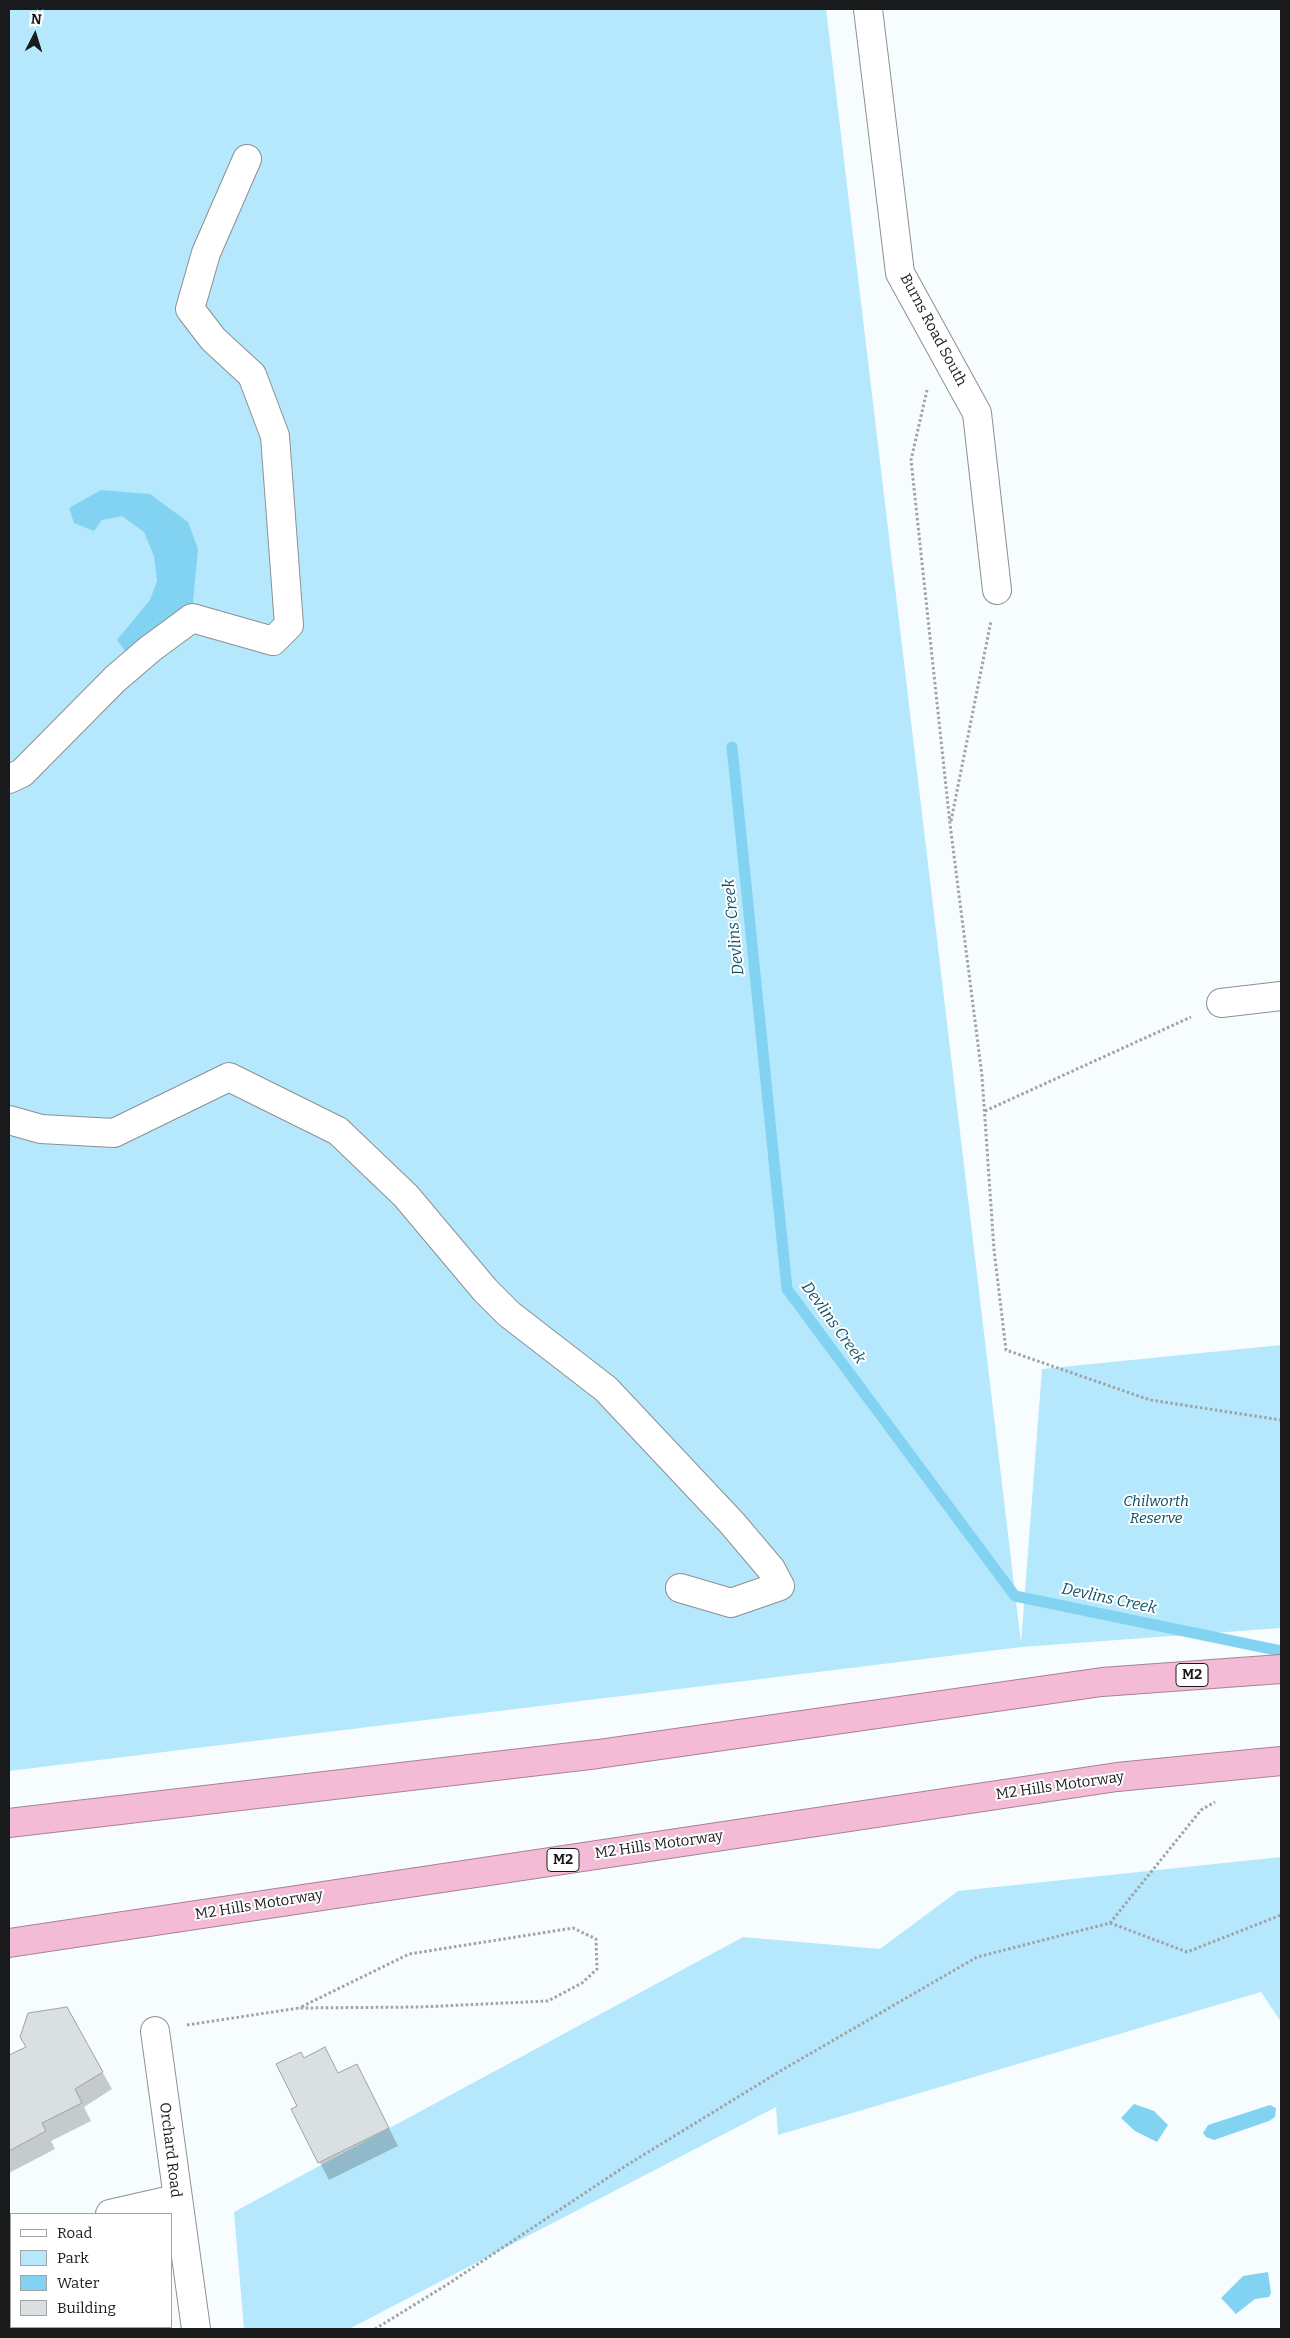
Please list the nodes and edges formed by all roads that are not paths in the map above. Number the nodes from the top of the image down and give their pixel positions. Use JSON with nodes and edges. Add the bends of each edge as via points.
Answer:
{"nodes":[{"id":1,"x":868,"y":9,"type":"edge"},
{"id":2,"x":247,"y":159,"type":"dead end"},
{"id":3,"x":997,"y":590,"type":"road end"},
{"id":4,"x":9,"y":779,"type":"edge"},
{"id":5,"x":1281,"y":996,"type":"edge"},
{"id":6,"x":1221,"y":1003,"type":"road end"},
{"id":7,"x":9,"y":1120,"type":"edge"},
{"id":8,"x":680,"y":1588,"type":"dead end"},
{"id":9,"x":1281,"y":1669,"type":"edge"},
{"id":10,"x":1281,"y":1761,"type":"edge"},
{"id":11,"x":9,"y":1824,"type":"edge"},
{"id":12,"x":9,"y":1943,"type":"edge"},
{"id":13,"x":155,"y":2031,"type":"road end"},
{"id":14,"x":176,"y":2199,"type":"junction"},
{"id":15,"x":114,"y":2213,"type":"edge"},
{"id":16,"x":196,"y":2329,"type":"edge"}],
"edges":[{"from":1,"to":3,"type":"street","name":"Burns Road South","via":[[900,273],[977,413]]},
{"from":2,"to":4,"type":"street","via":[[206,253],[190,309],[214,339],[252,375],[276,436],[278,504],[289,625],[273,641],[192,618],[115,679],[22,773]]},
{"from":5,"to":6,"type":"street"},
{"from":7,"to":8,"type":"street","via":[[42,1129],[114,1133],[229,1077],[338,1130],[406,1196],[484,1290],[509,1314],[606,1389],[732,1523],[771,1569],[780,1586],[731,1603]]},
{"from":9,"to":11,"type":"highway","number":"M2","via":[[1102,1682],[598,1754]]},
{"from":10,"to":12,"type":"highway","name":"M2 Hills Motorway","number":"M2","via":[[1116,1777]]},
{"from":13,"to":14,"type":"street","name":"Orchard Road"},
{"from":14,"to":15,"type":"street"},
{"from":14,"to":16,"type":"street","name":"Orchard Road"}]}
